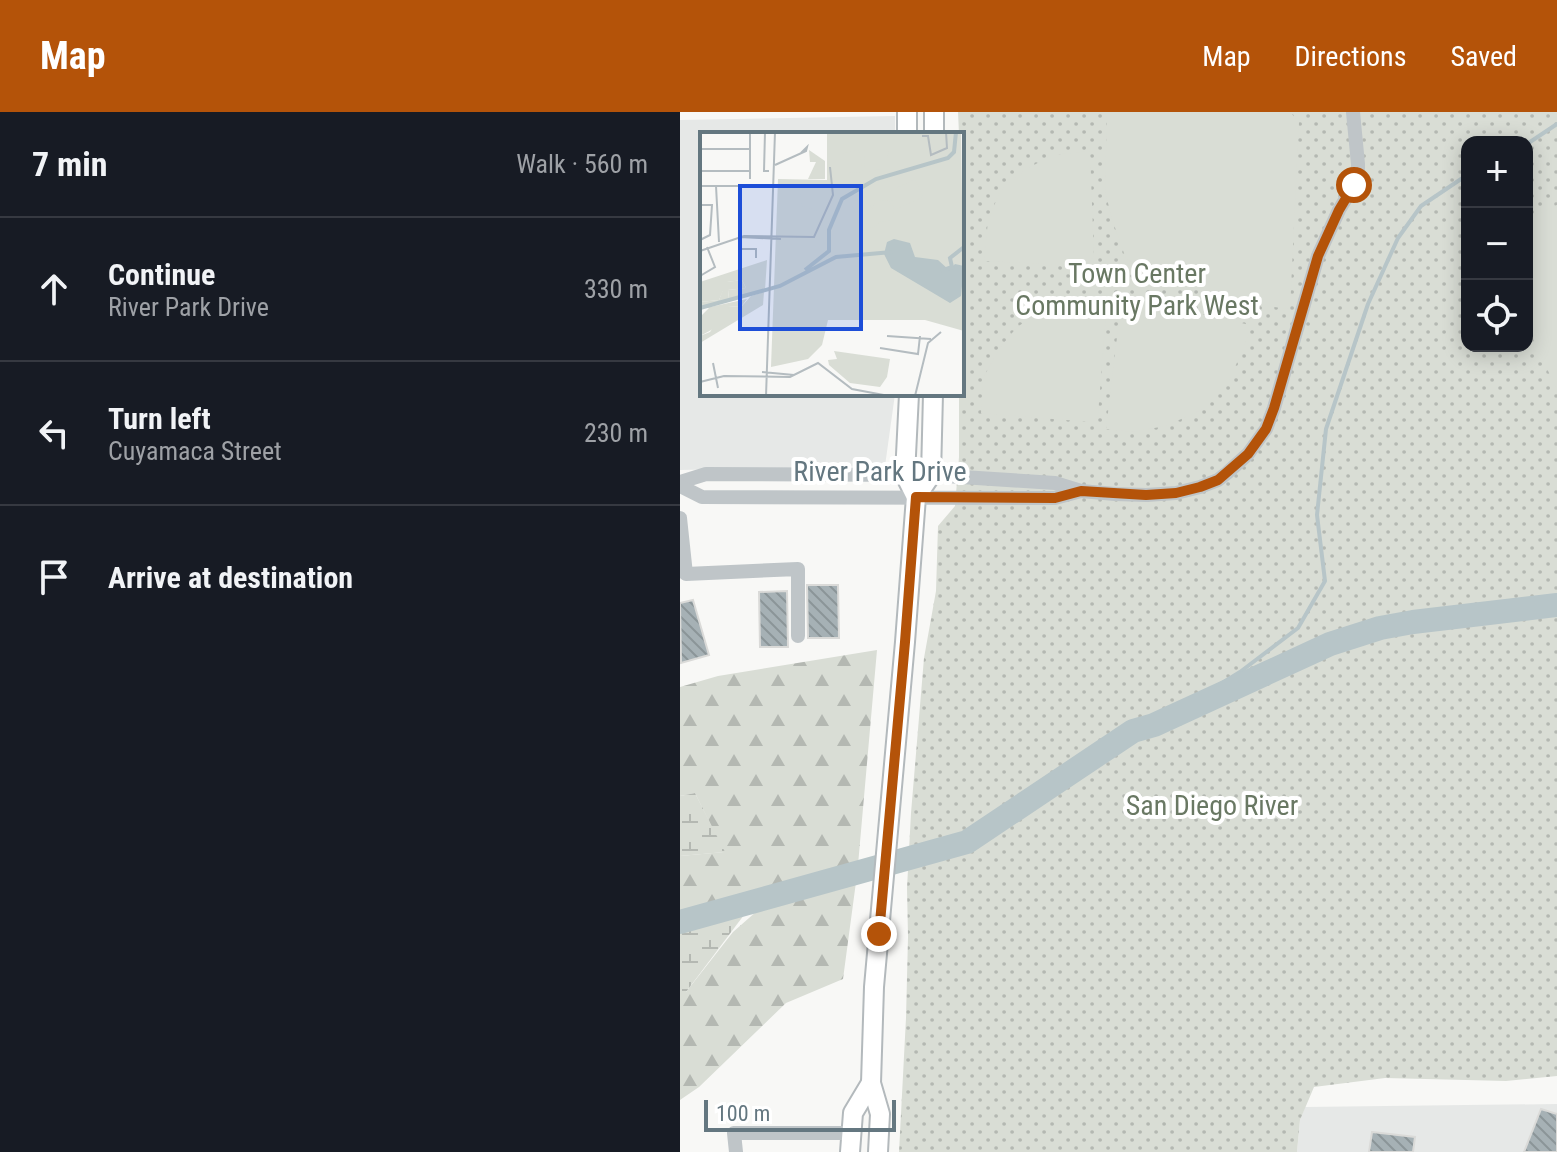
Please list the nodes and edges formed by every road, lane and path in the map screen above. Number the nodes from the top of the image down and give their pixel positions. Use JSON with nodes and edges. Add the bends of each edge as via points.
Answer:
{"nodes":[{"id":1,"x":1353,"y":112,"type":"edge"},
{"id":2,"x":909,"y":396,"type":"edge"},
{"id":3,"x":933,"y":396,"type":"edge"},
{"id":4,"x":905,"y":475,"type":"junction"},
{"id":5,"x":931,"y":475,"type":"junction"},
{"id":6,"x":680,"y":484,"type":"edge"},
{"id":7,"x":1081,"y":491,"type":"junction"},
{"id":8,"x":916,"y":497,"type":"junction"},
{"id":9,"x":680,"y":518,"type":"edge"},
{"id":10,"x":683,"y":574,"type":"edge"},
{"id":11,"x":798,"y":636,"type":"dead end"},
{"id":12,"x":871,"y":1083,"type":"junction"},
{"id":13,"x":851,"y":1133,"type":"junction"},
{"id":14,"x":736,"y":1152,"type":"edge"},
{"id":15,"x":850,"y":1152,"type":"edge"},
{"id":16,"x":878,"y":1152,"type":"edge"}],
"edges":[{"from":1,"to":7,"type":"street","name":"River Park Drive","via":[[1358,175],[1318,256],[1266,429],[1248,454],[1218,480],[1200,487],[1146,495]]},
{"from":2,"to":4,"type":"main road"},
{"from":3,"to":5,"type":"main road"},
{"from":4,"to":5,"type":"street","name":"River Park Drive"},
{"from":4,"to":6,"type":"street","name":"River Park Drive","via":[[706,474]]},
{"from":4,"to":8,"type":"main road"},
{"from":5,"to":7,"type":"street","name":"River Park Drive","via":[[1055,483]]},
{"from":5,"to":8,"type":"main road"},
{"from":6,"to":8,"type":"street","name":"River Park Drive","via":[[702,497]]},
{"from":7,"to":8,"type":"street","name":"River Park Drive","via":[[1055,498]]},
{"from":8,"to":12,"type":"main road","via":[[874,987]]},
{"from":9,"to":10,"type":"street"},
{"from":10,"to":11,"type":"street","via":[[798,569]]},
{"from":12,"to":13,"type":"main road","via":[[853,1113]]},
{"from":12,"to":16,"type":"main road","via":[[880,1114]]},
{"from":13,"to":14,"type":"street","via":[[734,1133]]},
{"from":13,"to":15,"type":"main road"}]}
